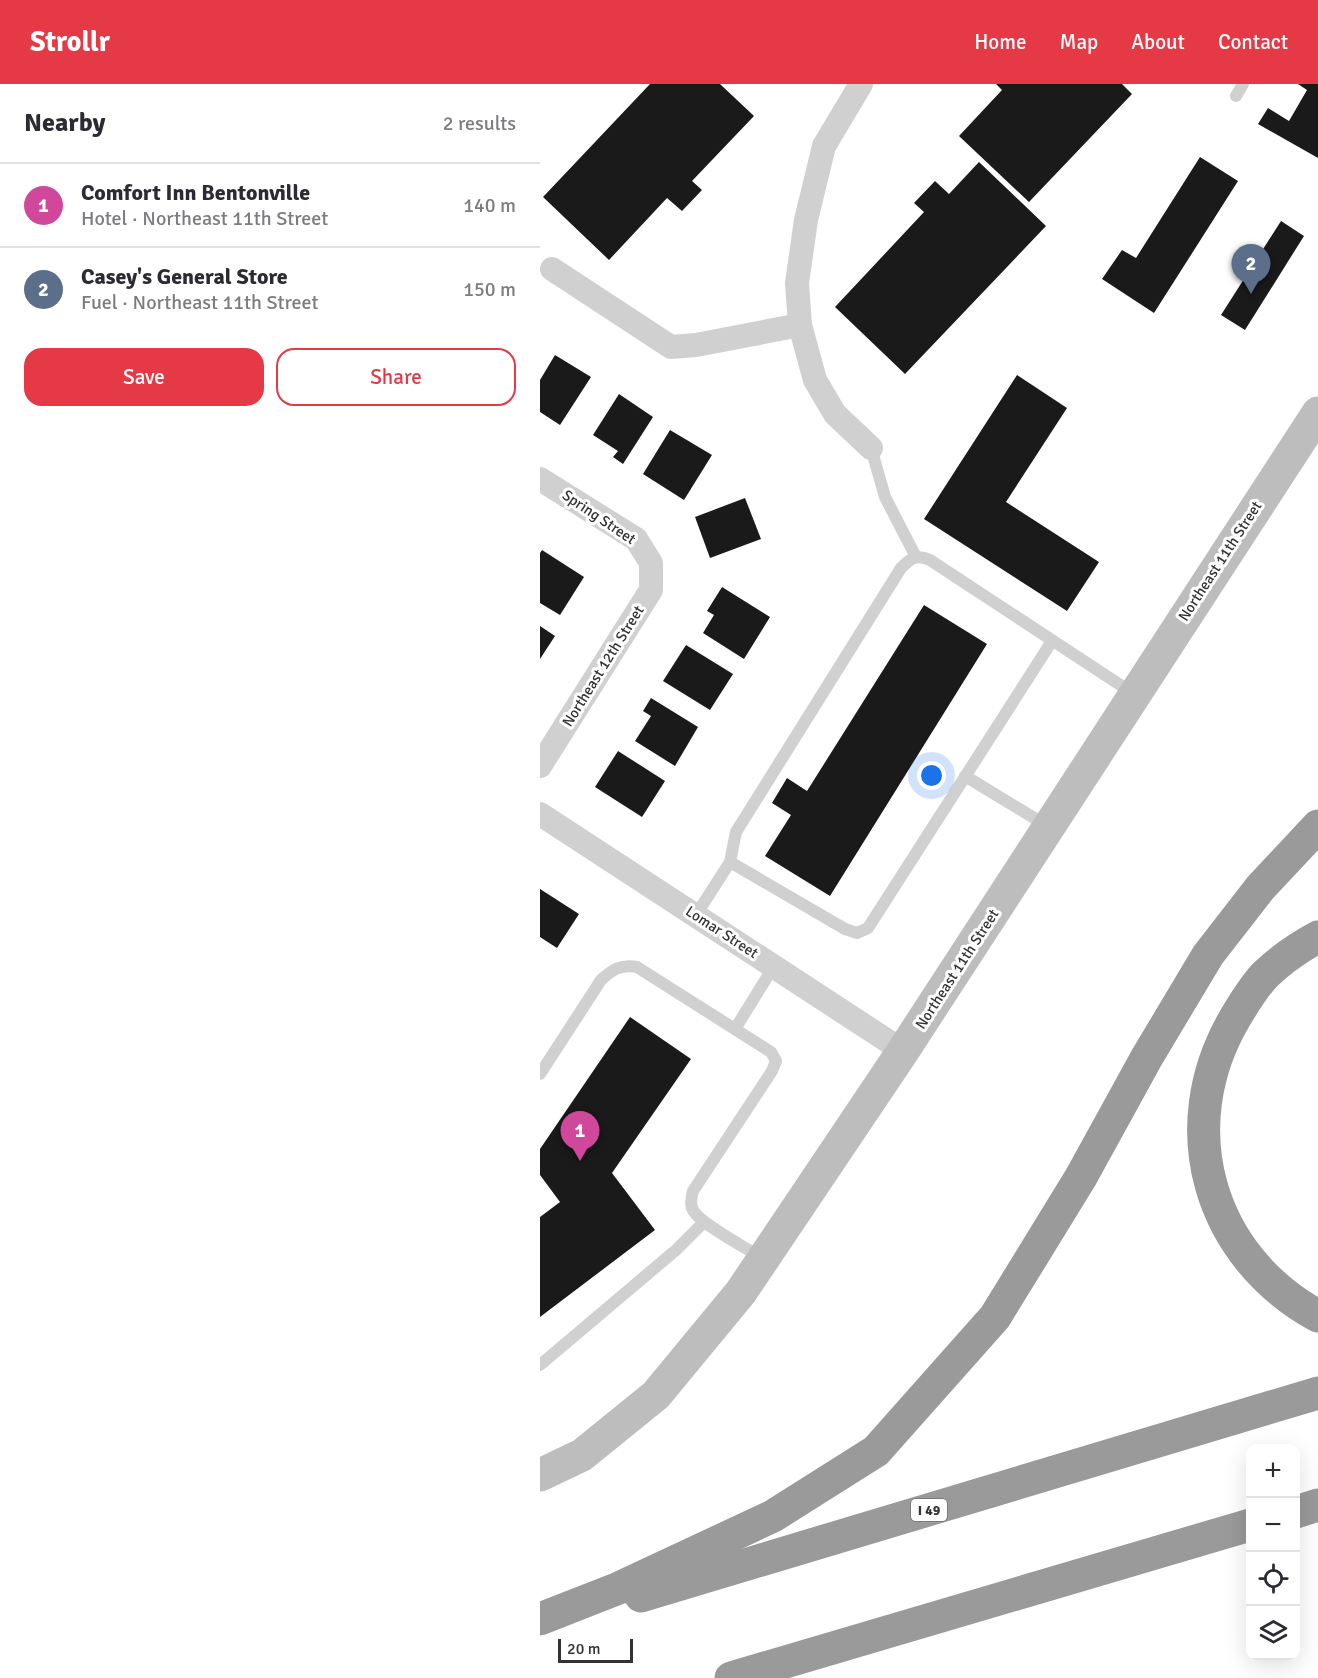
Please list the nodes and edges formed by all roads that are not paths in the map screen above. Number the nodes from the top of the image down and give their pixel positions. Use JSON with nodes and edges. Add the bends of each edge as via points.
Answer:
{"nodes":[{"id":1,"x":861,"y":84,"type":"edge"},
{"id":2,"x":1243,"y":84,"type":"edge"},
{"id":3,"x":1236,"y":96,"type":"dead end"},
{"id":4,"x":546,"y":265,"type":"edge"},
{"id":5,"x":800,"y":325,"type":"junction"},
{"id":6,"x":1318,"y":413,"type":"edge"},
{"id":7,"x":871,"y":448,"type":"joint"},
{"id":8,"x":540,"y":479,"type":"edge"},
{"id":9,"x":916,"y":557,"type":"junction"},
{"id":10,"x":651,"y":563,"type":"joint"},
{"id":11,"x":1052,"y":641,"type":"junction"},
{"id":12,"x":1134,"y":694,"type":"junction"},
{"id":13,"x":540,"y":766,"type":"edge"},
{"id":14,"x":965,"y":776,"type":"junction"},
{"id":15,"x":540,"y":814,"type":"edge"},
{"id":16,"x":1318,"y":826,"type":"edge"},
{"id":17,"x":1050,"y":828,"type":"junction"},
{"id":18,"x":730,"y":862,"type":"junction"},
{"id":19,"x":696,"y":915,"type":"junction"},
{"id":20,"x":1318,"y":937,"type":"edge"},
{"id":21,"x":774,"y":966,"type":"junction"},
{"id":22,"x":735,"y":1029,"type":"junction"},
{"id":23,"x":903,"y":1051,"type":"junction"},
{"id":24,"x":540,"y":1074,"type":"edge"},
{"id":25,"x":704,"y":1222,"type":"junction"},
{"id":26,"x":763,"y":1259,"type":"junction"},
{"id":27,"x":1318,"y":1316,"type":"edge"},
{"id":28,"x":540,"y":1365,"type":"edge"},
{"id":29,"x":1318,"y":1393,"type":"edge"},
{"id":30,"x":540,"y":1475,"type":"edge"},
{"id":31,"x":1318,"y":1505,"type":"edge"},
{"id":32,"x":1300,"y":1511,"type":"edge"},
{"id":33,"x":1246,"y":1526,"type":"edge"},
{"id":34,"x":540,"y":1619,"type":"edge"},
{"id":35,"x":540,"y":1626,"type":"edge"},
{"id":36,"x":731,"y":1678,"type":"edge"}],
"edges":[{"from":1,"to":5,"type":"street","via":[[824,146],[806,220],[797,283]]},
{"from":2,"to":3,"type":"lane"},
{"from":4,"to":5,"type":"street","via":[[671,346],[696,345]]},
{"from":5,"to":7,"type":"street","via":[[815,380],[834,414]]},
{"from":6,"to":12,"type":"street","name":"Northeast 11th Street"},
{"from":7,"to":9,"type":"lane","via":[[885,497]]},
{"from":8,"to":10,"type":"street","name":"Spring Street","via":[[636,539]]},
{"from":9,"to":11,"type":"lane","via":[[930,560]]},
{"from":9,"to":18,"type":"lane","via":[[901,568],[736,832]]},
{"from":10,"to":13,"type":"street","name":"Northeast 12th Street","via":[[651,590]]},
{"from":11,"to":12,"type":"lane"},
{"from":11,"to":14,"type":"lane"},
{"from":12,"to":17,"type":"street","name":"Northeast 11th Street"},
{"from":14,"to":17,"type":"lane"},
{"from":14,"to":18,"type":"lane","via":[[868,928],[857,933]]},
{"from":15,"to":19,"type":"street","name":"Lomar Street"},
{"from":16,"to":34,"type":"highway","via":[[1260,888],[1208,955],[1081,1177],[995,1317],[876,1451],[773,1516],[619,1588]]},
{"from":17,"to":23,"type":"street","name":"Northeast 11th Street"},
{"from":18,"to":19,"type":"lane"},
{"from":19,"to":21,"type":"street","name":"Lomar Street"},
{"from":20,"to":27,"type":"highway","via":[[1265,975],[1225,1036],[1211,1068],[1204,1140],[1217,1204],[1249,1261],[1300,1306]]},
{"from":21,"to":22,"type":"lane"},
{"from":21,"to":23,"type":"street","name":"Lomar Street"},
{"from":22,"to":24,"type":"lane","via":[[638,967],[625,965],[613,969],[602,980]]},
{"from":22,"to":25,"type":"lane","via":[[771,1052],[776,1060],[693,1191],[693,1212]]},
{"from":23,"to":26,"type":"street","name":"Northeast 11th Street"},
{"from":25,"to":26,"type":"lane"},
{"from":25,"to":28,"type":"lane","via":[[676,1251]]},
{"from":26,"to":30,"type":"street","name":"Northeast 11th Street","via":[[741,1292],[656,1395],[582,1455]]},
{"from":29,"to":35,"type":"highway","number":"I 49"},
{"from":31,"to":32,"type":"highway"},
{"from":33,"to":36,"type":"highway"}]}
